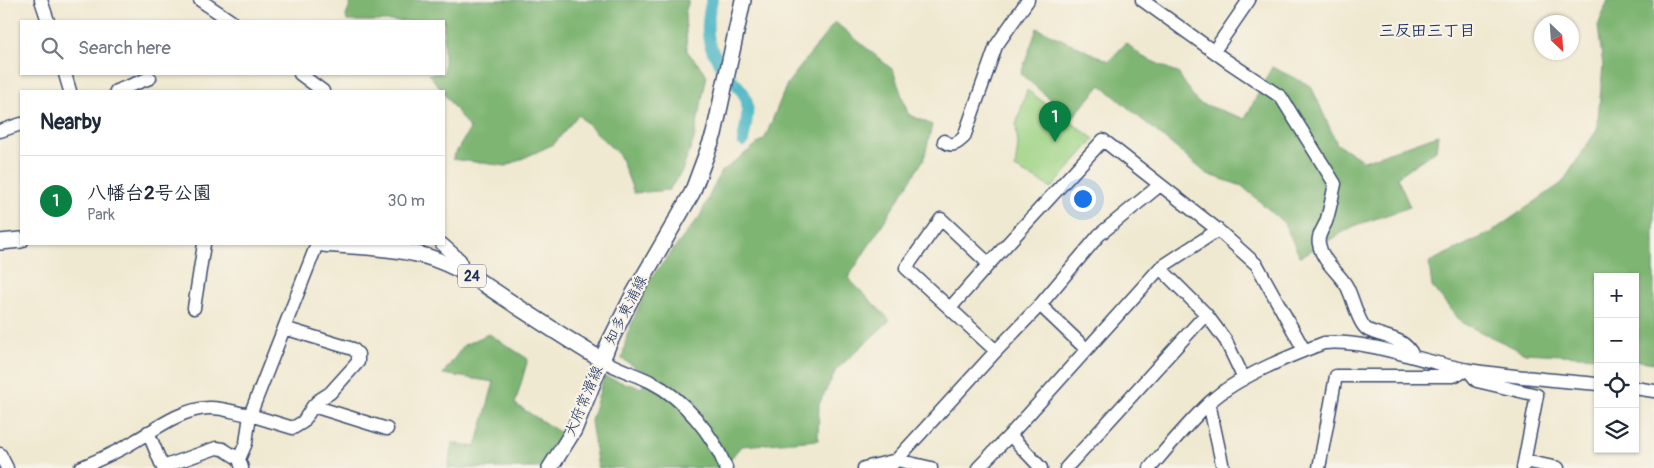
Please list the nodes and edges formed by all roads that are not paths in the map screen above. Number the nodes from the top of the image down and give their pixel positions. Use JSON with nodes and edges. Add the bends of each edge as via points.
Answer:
{"nodes":[{"id":1,"x":41,"y":0,"type":"edge"},
{"id":2,"x":200,"y":0,"type":"edge"},
{"id":3,"x":743,"y":0,"type":"edge"},
{"id":4,"x":1028,"y":0,"type":"edge"},
{"id":5,"x":1142,"y":0,"type":"edge"},
{"id":6,"x":1249,"y":0,"type":"edge"},
{"id":7,"x":48,"y":20,"type":"edge"},
{"id":8,"x":230,"y":20,"type":"edge"},
{"id":9,"x":1214,"y":51,"type":"junction"},
{"id":10,"x":65,"y":75,"type":"edge"},
{"id":11,"x":301,"y":75,"type":"edge"},
{"id":12,"x":150,"y":78,"type":"dead end"},
{"id":13,"x":70,"y":90,"type":"edge"},
{"id":14,"x":119,"y":90,"type":"edge"},
{"id":15,"x":322,"y":90,"type":"edge"},
{"id":16,"x":20,"y":124,"type":"edge"},
{"id":17,"x":0,"y":131,"type":"edge"},
{"id":18,"x":944,"y":141,"type":"dead end"},
{"id":19,"x":1160,"y":185,"type":"junction"},
{"id":20,"x":1218,"y":230,"type":"junction"},
{"id":21,"x":20,"y":240,"type":"edge"},
{"id":22,"x":0,"y":242,"type":"edge"},
{"id":23,"x":204,"y":245,"type":"edge"},
{"id":24,"x":316,"y":245,"type":"edge"},
{"id":25,"x":335,"y":245,"type":"edge"},
{"id":26,"x":443,"y":245,"type":"edge"},
{"id":27,"x":990,"y":264,"type":"junction"},
{"id":28,"x":1160,"y":268,"type":"junction"},
{"id":29,"x":462,"y":270,"type":"junction"},
{"id":30,"x":1040,"y":305,"type":"junction"},
{"id":31,"x":194,"y":308,"type":"dead end"},
{"id":32,"x":950,"y":308,"type":"junction"},
{"id":33,"x":1206,"y":314,"type":"junction"},
{"id":34,"x":284,"y":328,"type":"junction"},
{"id":35,"x":1086,"y":350,"type":"junction"},
{"id":36,"x":1304,"y":350,"type":"junction"},
{"id":37,"x":996,"y":351,"type":"junction"},
{"id":38,"x":1413,"y":356,"type":"junction"},
{"id":39,"x":602,"y":360,"type":"junction"},
{"id":40,"x":1468,"y":370,"type":"junction"},
{"id":41,"x":1244,"y":379,"type":"junction"},
{"id":42,"x":1594,"y":384,"type":"edge"},
{"id":43,"x":1639,"y":388,"type":"edge"},
{"id":44,"x":1654,"y":390,"type":"edge"},
{"id":45,"x":1208,"y":403,"type":"junction"},
{"id":46,"x":313,"y":406,"type":"junction"},
{"id":47,"x":250,"y":415,"type":"junction"},
{"id":48,"x":387,"y":429,"type":"dead end"},
{"id":49,"x":148,"y":432,"type":"junction"},
{"id":50,"x":1010,"y":435,"type":"junction"},
{"id":51,"x":0,"y":454,"type":"edge"},
{"id":52,"x":240,"y":463,"type":"edge"},
{"id":53,"x":893,"y":464,"type":"edge"},
{"id":54,"x":1524,"y":465,"type":"edge"},
{"id":55,"x":163,"y":467,"type":"edge"},
{"id":56,"x":7,"y":468,"type":"edge"},
{"id":57,"x":80,"y":468,"type":"edge"},
{"id":58,"x":550,"y":468,"type":"edge"},
{"id":59,"x":726,"y":468,"type":"edge"},
{"id":60,"x":864,"y":468,"type":"edge"},
{"id":61,"x":931,"y":468,"type":"edge"},
{"id":62,"x":978,"y":468,"type":"edge"},
{"id":63,"x":1041,"y":468,"type":"edge"},
{"id":64,"x":1066,"y":468,"type":"edge"},
{"id":65,"x":1150,"y":468,"type":"edge"},
{"id":66,"x":1223,"y":468,"type":"edge"},
{"id":67,"x":1319,"y":468,"type":"edge"},
{"id":68,"x":1558,"y":468,"type":"edge"}],
"edges":[{"from":1,"to":7,"type":"street"},
{"from":2,"to":8,"type":"street"},
{"from":3,"to":39,"type":"main road","name":"知多東浦線","via":[[714,134],[692,193],[633,295]]},
{"from":4,"to":18,"type":"street","via":[[996,46],[964,137],[951,145]]},
{"from":5,"to":9,"type":"street"},
{"from":6,"to":9,"type":"street"},
{"from":9,"to":38,"type":"street","via":[[1281,97],[1335,184],[1318,243],[1326,262],[1346,286],[1366,329],[1404,343]]},
{"from":10,"to":13,"type":"street"},
{"from":11,"to":15,"type":"street"},
{"from":12,"to":14,"type":"street"},
{"from":16,"to":17,"type":"street"},
{"from":19,"to":20,"type":"street"},
{"from":19,"to":27,"type":"street","via":[[1103,140]]},
{"from":19,"to":30,"type":"street","via":[[1099,234]]},
{"from":20,"to":28,"type":"street"},
{"from":20,"to":36,"type":"street","via":[[1257,265]]},
{"from":21,"to":22,"type":"main road"},
{"from":23,"to":31,"type":"street"},
{"from":24,"to":34,"type":"street"},
{"from":25,"to":29,"type":"main road","name":"知多東浦線","number":"24","via":[[425,256]]},
{"from":26,"to":29,"type":"street","via":[[460,260]]},
{"from":27,"to":32,"type":"street"},
{"from":27,"to":32,"type":"street","via":[[941,219],[906,268]]},
{"from":28,"to":33,"type":"street"},
{"from":28,"to":35,"type":"street"},
{"from":29,"to":39,"type":"main road","name":"知多東浦線","number":"24"},
{"from":30,"to":35,"type":"street"},
{"from":30,"to":37,"type":"street"},
{"from":32,"to":37,"type":"street"},
{"from":33,"to":41,"type":"street","via":[[1226,341]]},
{"from":33,"to":64,"type":"street"},
{"from":34,"to":46,"type":"street","via":[[353,349],[358,354],[358,362],[330,393]]},
{"from":34,"to":47,"type":"street"},
{"from":35,"to":50,"type":"street"},
{"from":36,"to":38,"type":"street","via":[[1336,342]]},
{"from":36,"to":41,"type":"street"},
{"from":37,"to":53,"type":"street"},
{"from":38,"to":40,"type":"street"},
{"from":39,"to":58,"type":"main road","name":"大府常滑線","via":[[574,430]]},
{"from":39,"to":59,"type":"street","via":[[670,394],[704,430]]},
{"from":40,"to":42,"type":"street"},
{"from":40,"to":54,"type":"street","via":[[1476,381],[1537,395]]},
{"from":40,"to":67,"type":"street","via":[[1453,376],[1336,376]]},
{"from":41,"to":45,"type":"street"},
{"from":43,"to":44,"type":"street"},
{"from":45,"to":65,"type":"street"},
{"from":45,"to":66,"type":"street"},
{"from":46,"to":47,"type":"street","via":[[303,422],[293,428]]},
{"from":46,"to":48,"type":"street"},
{"from":47,"to":49,"type":"street","via":[[223,408],[206,408],[188,412]]},
{"from":47,"to":52,"type":"street"},
{"from":49,"to":55,"type":"street"},
{"from":49,"to":57,"type":"street"},
{"from":50,"to":62,"type":"street"},
{"from":50,"to":63,"type":"street"},
{"from":51,"to":56,"type":"street"},
{"from":52,"to":55,"type":"street","via":[[223,449],[216,448]]},
{"from":53,"to":60,"type":"street"},
{"from":53,"to":61,"type":"street"},
{"from":54,"to":68,"type":"street"}]}
